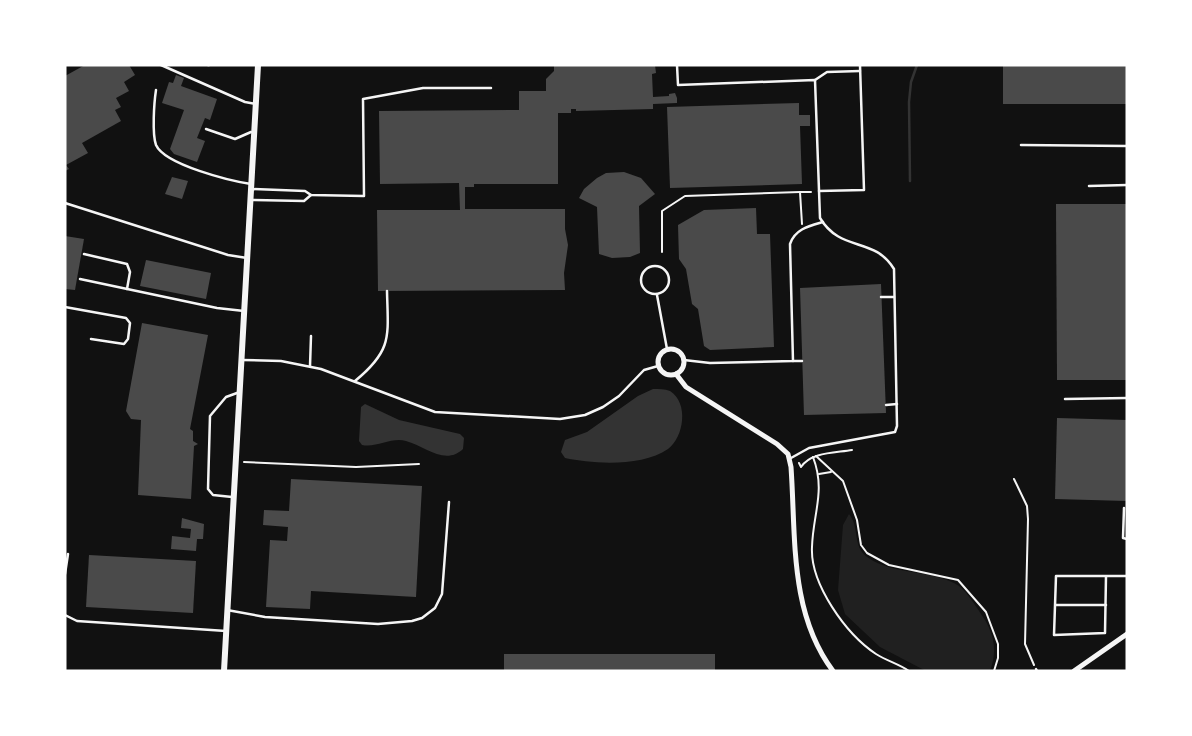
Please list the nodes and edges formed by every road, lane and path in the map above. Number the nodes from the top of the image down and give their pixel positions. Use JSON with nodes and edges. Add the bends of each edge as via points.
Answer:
{"nodes":[{"id":1,"x":161,"y":65,"type":"edge"},
{"id":2,"x":258,"y":65,"type":"edge"},
{"id":3,"x":677,"y":65,"type":"edge"},
{"id":4,"x":860,"y":65,"type":"edge"},
{"id":5,"x":860,"y":71,"type":"junction"},
{"id":6,"x":815,"y":80,"type":"junction"},
{"id":7,"x":491,"y":88,"type":"dead end"},
{"id":8,"x":156,"y":90,"type":"dead end"},
{"id":9,"x":256,"y":104,"type":"junction"},
{"id":10,"x":206,"y":129,"type":"dead end"},
{"id":11,"x":254,"y":130,"type":"junction"},
{"id":12,"x":1021,"y":145,"type":"dead end"},
{"id":13,"x":1127,"y":146,"type":"edge"},
{"id":14,"x":1127,"y":185,"type":"edge"},
{"id":15,"x":1089,"y":186,"type":"dead end"},
{"id":16,"x":251,"y":187,"type":"junction"},
{"id":17,"x":819,"y":191,"type":"junction"},
{"id":18,"x":800,"y":192,"type":"junction"},
{"id":19,"x":311,"y":195,"type":"junction"},
{"id":20,"x":250,"y":200,"type":"junction"},
{"id":21,"x":65,"y":203,"type":"edge"},
{"id":22,"x":823,"y":222,"type":"junction"},
{"id":23,"x":803,"y":229,"type":"junction"},
{"id":24,"x":662,"y":251,"type":"dead end"},
{"id":25,"x":84,"y":254,"type":"dead end"},
{"id":26,"x":247,"y":258,"type":"junction"},
{"id":27,"x":80,"y":279,"type":"dead end"},
{"id":28,"x":127,"y":289,"type":"junction"},
{"id":29,"x":387,"y":291,"type":"dead end"},
{"id":30,"x":657,"y":295,"type":"junction"},
{"id":31,"x":894,"y":297,"type":"junction"},
{"id":32,"x":881,"y":298,"type":"dead end"},
{"id":33,"x":65,"y":307,"type":"edge"},
{"id":34,"x":244,"y":311,"type":"junction"},
{"id":35,"x":311,"y":335,"type":"dead end"},
{"id":36,"x":91,"y":339,"type":"dead end"},
{"id":37,"x":667,"y":349,"type":"junction"},
{"id":38,"x":242,"y":360,"type":"junction"},
{"id":39,"x":684,"y":360,"type":"junction"},
{"id":40,"x":793,"y":361,"type":"junction"},
{"id":41,"x":802,"y":361,"type":"dead end"},
{"id":42,"x":310,"y":366,"type":"junction"},
{"id":43,"x":658,"y":366,"type":"junction"},
{"id":44,"x":676,"y":374,"type":"junction"},
{"id":45,"x":355,"y":381,"type":"junction"},
{"id":46,"x":240,"y":392,"type":"junction"},
{"id":47,"x":1127,"y":398,"type":"edge"},
{"id":48,"x":1066,"y":399,"type":"dead end"},
{"id":49,"x":897,"y":404,"type":"junction"},
{"id":50,"x":886,"y":405,"type":"dead end"},
{"id":51,"x":852,"y":450,"type":"dead end"},
{"id":52,"x":815,"y":456,"type":"junction"},
{"id":53,"x":790,"y":459,"type":"junction"},
{"id":54,"x":236,"y":462,"type":"junction"},
{"id":55,"x":419,"y":464,"type":"dead end"},
{"id":56,"x":801,"y":467,"type":"dead end"},
{"id":57,"x":833,"y":471,"type":"junction"},
{"id":58,"x":818,"y":474,"type":"junction"},
{"id":59,"x":1014,"y":478,"type":"dead end"},
{"id":60,"x":234,"y":497,"type":"junction"},
{"id":61,"x":449,"y":502,"type":"dead end"},
{"id":62,"x":1124,"y":508,"type":"dead end"},
{"id":63,"x":1127,"y":539,"type":"edge"},
{"id":64,"x":68,"y":554,"type":"dead end"},
{"id":65,"x":65,"y":573,"type":"edge"},
{"id":66,"x":1106,"y":576,"type":"junction"},
{"id":67,"x":1127,"y":576,"type":"edge"},
{"id":68,"x":1055,"y":605,"type":"junction"},
{"id":69,"x":1106,"y":605,"type":"junction"},
{"id":70,"x":228,"y":610,"type":"junction"},
{"id":71,"x":65,"y":615,"type":"edge"},
{"id":72,"x":226,"y":631,"type":"junction"},
{"id":73,"x":1127,"y":634,"type":"edge"},
{"id":74,"x":1037,"y":670,"type":"edge"},
{"id":75,"x":224,"y":671,"type":"edge"},
{"id":76,"x":833,"y":671,"type":"edge"},
{"id":77,"x":909,"y":671,"type":"edge"},
{"id":78,"x":994,"y":671,"type":"edge"},
{"id":79,"x":1074,"y":671,"type":"edge"}],
"edges":[{"from":1,"to":9,"type":"lane"},
{"from":2,"to":9,"type":"street"},
{"from":3,"to":6,"type":"lane","via":[[678,85]]},
{"from":4,"to":5,"type":"lane"},
{"from":5,"to":6,"type":"lane","via":[[827,72]]},
{"from":5,"to":17,"type":"lane","via":[[864,190]]},
{"from":6,"to":17,"type":"lane"},
{"from":7,"to":19,"type":"lane","via":[[423,88],[363,99],[364,195]]},
{"from":8,"to":16,"type":"lane","via":[[155,142],[161,152],[217,178]]},
{"from":9,"to":11,"type":"street"},
{"from":10,"to":11,"type":"lane","via":[[234,139]]},
{"from":11,"to":16,"type":"street"},
{"from":12,"to":13,"type":"lane"},
{"from":14,"to":15,"type":"lane"},
{"from":16,"to":19,"type":"lane"},
{"from":16,"to":20,"type":"street"},
{"from":17,"to":18,"type":"path"},
{"from":17,"to":22,"type":"lane"},
{"from":18,"to":23,"type":"path"},
{"from":18,"to":24,"type":"path","via":[[685,196],[662,211]]},
{"from":19,"to":20,"type":"lane","via":[[304,201]]},
{"from":20,"to":26,"type":"street"},
{"from":21,"to":26,"type":"lane"},
{"from":22,"to":23,"type":"lane"},
{"from":22,"to":31,"type":"lane","via":[[839,239],[887,258],[894,269]]},
{"from":23,"to":40,"type":"lane","via":[[790,244]]},
{"from":25,"to":28,"type":"lane","via":[[127,264]]},
{"from":26,"to":34,"type":"street"},
{"from":27,"to":28,"type":"lane"},
{"from":28,"to":34,"type":"lane"},
{"from":29,"to":45,"type":"lane","via":[[385,348]]},
{"from":30,"to":30,"type":"lane","via":[[665,291],[669,279],[665,270],[654,266],[645,271],[641,281],[648,292]]},
{"from":30,"to":37,"type":"lane"},
{"from":31,"to":32,"type":"lane"},
{"from":31,"to":49,"type":"lane"},
{"from":33,"to":36,"type":"lane","via":[[126,318],[130,323],[128,339],[122,345]]},
{"from":34,"to":38,"type":"street"},
{"from":35,"to":42,"type":"lane"},
{"from":37,"to":39,"type":"street","via":[[676,349]]},
{"from":37,"to":43,"type":"street","via":[[659,354]]},
{"from":38,"to":42,"type":"lane"},
{"from":38,"to":46,"type":"street"},
{"from":39,"to":40,"type":"lane"},
{"from":39,"to":44,"type":"street"},
{"from":40,"to":41,"type":"lane"},
{"from":42,"to":45,"type":"lane"},
{"from":43,"to":44,"type":"street","via":[[666,374]]},
{"from":43,"to":45,"type":"lane","via":[[644,370],[603,407],[560,419],[435,412]]},
{"from":44,"to":53,"type":"street","via":[[685,387],[769,439]]},
{"from":46,"to":54,"type":"street"},
{"from":46,"to":60,"type":"lane","via":[[226,397],[210,418],[209,491]]},
{"from":47,"to":48,"type":"lane"},
{"from":49,"to":50,"type":"lane"},
{"from":49,"to":53,"type":"lane","via":[[893,433],[809,448]]},
{"from":51,"to":52,"type":"path"},
{"from":52,"to":56,"type":"path"},
{"from":52,"to":57,"type":"path"},
{"from":52,"to":58,"type":"path"},
{"from":53,"to":76,"type":"street","via":[[800,599],[812,637]]},
{"from":54,"to":55,"type":"path","via":[[356,467]]},
{"from":54,"to":60,"type":"street"},
{"from":57,"to":58,"type":"path"},
{"from":57,"to":78,"type":"path","via":[[843,481],[867,553],[889,565],[958,580],[986,612],[998,644]]},
{"from":58,"to":77,"type":"path","via":[[811,548],[816,577],[843,623],[877,654]]},
{"from":59,"to":74,"type":"path","via":[[1027,506],[1025,644]]},
{"from":60,"to":70,"type":"street"},
{"from":61,"to":70,"type":"lane","via":[[442,594],[427,616],[378,624],[265,617]]},
{"from":62,"to":63,"type":"lane"},
{"from":64,"to":65,"type":"lane"},
{"from":66,"to":67,"type":"lane"},
{"from":66,"to":68,"type":"lane","via":[[1056,576]]},
{"from":66,"to":69,"type":"lane"},
{"from":68,"to":69,"type":"lane"},
{"from":68,"to":69,"type":"lane","via":[[1054,635],[1105,633]]},
{"from":70,"to":72,"type":"street"},
{"from":71,"to":72,"type":"lane","via":[[77,621]]},
{"from":72,"to":75,"type":"street"},
{"from":73,"to":79,"type":"street"}]}
